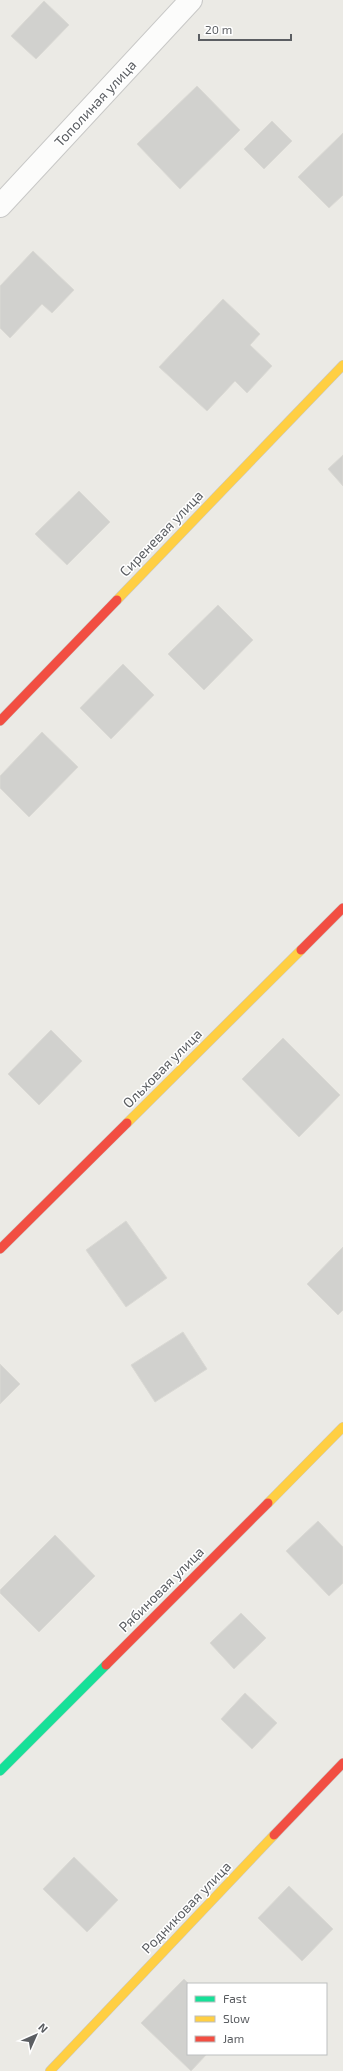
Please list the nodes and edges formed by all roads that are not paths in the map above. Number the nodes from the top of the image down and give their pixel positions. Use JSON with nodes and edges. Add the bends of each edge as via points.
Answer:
{"nodes":[{"id":1,"x":191,"y":0,"type":"edge"},
{"id":2,"x":0,"y":206,"type":"edge"},
{"id":3,"x":343,"y":365,"type":"edge"},
{"id":4,"x":0,"y":721,"type":"edge"},
{"id":5,"x":343,"y":908,"type":"edge"},
{"id":6,"x":0,"y":1249,"type":"edge"},
{"id":7,"x":343,"y":1428,"type":"edge"},
{"id":8,"x":343,"y":1763,"type":"edge"},
{"id":9,"x":0,"y":1771,"type":"edge"},
{"id":10,"x":50,"y":2071,"type":"edge"}],
"edges":[{"from":1,"to":2,"type":"street","name":"Тополиная улица"},
{"from":3,"to":4,"type":"street","name":"Сиреневая улица"},
{"from":5,"to":6,"type":"street","name":"Ольховая улица"},
{"from":7,"to":9,"type":"street","name":"Рябиновая улица"},
{"from":8,"to":10,"type":"street","name":"Родниковая улица"}]}
